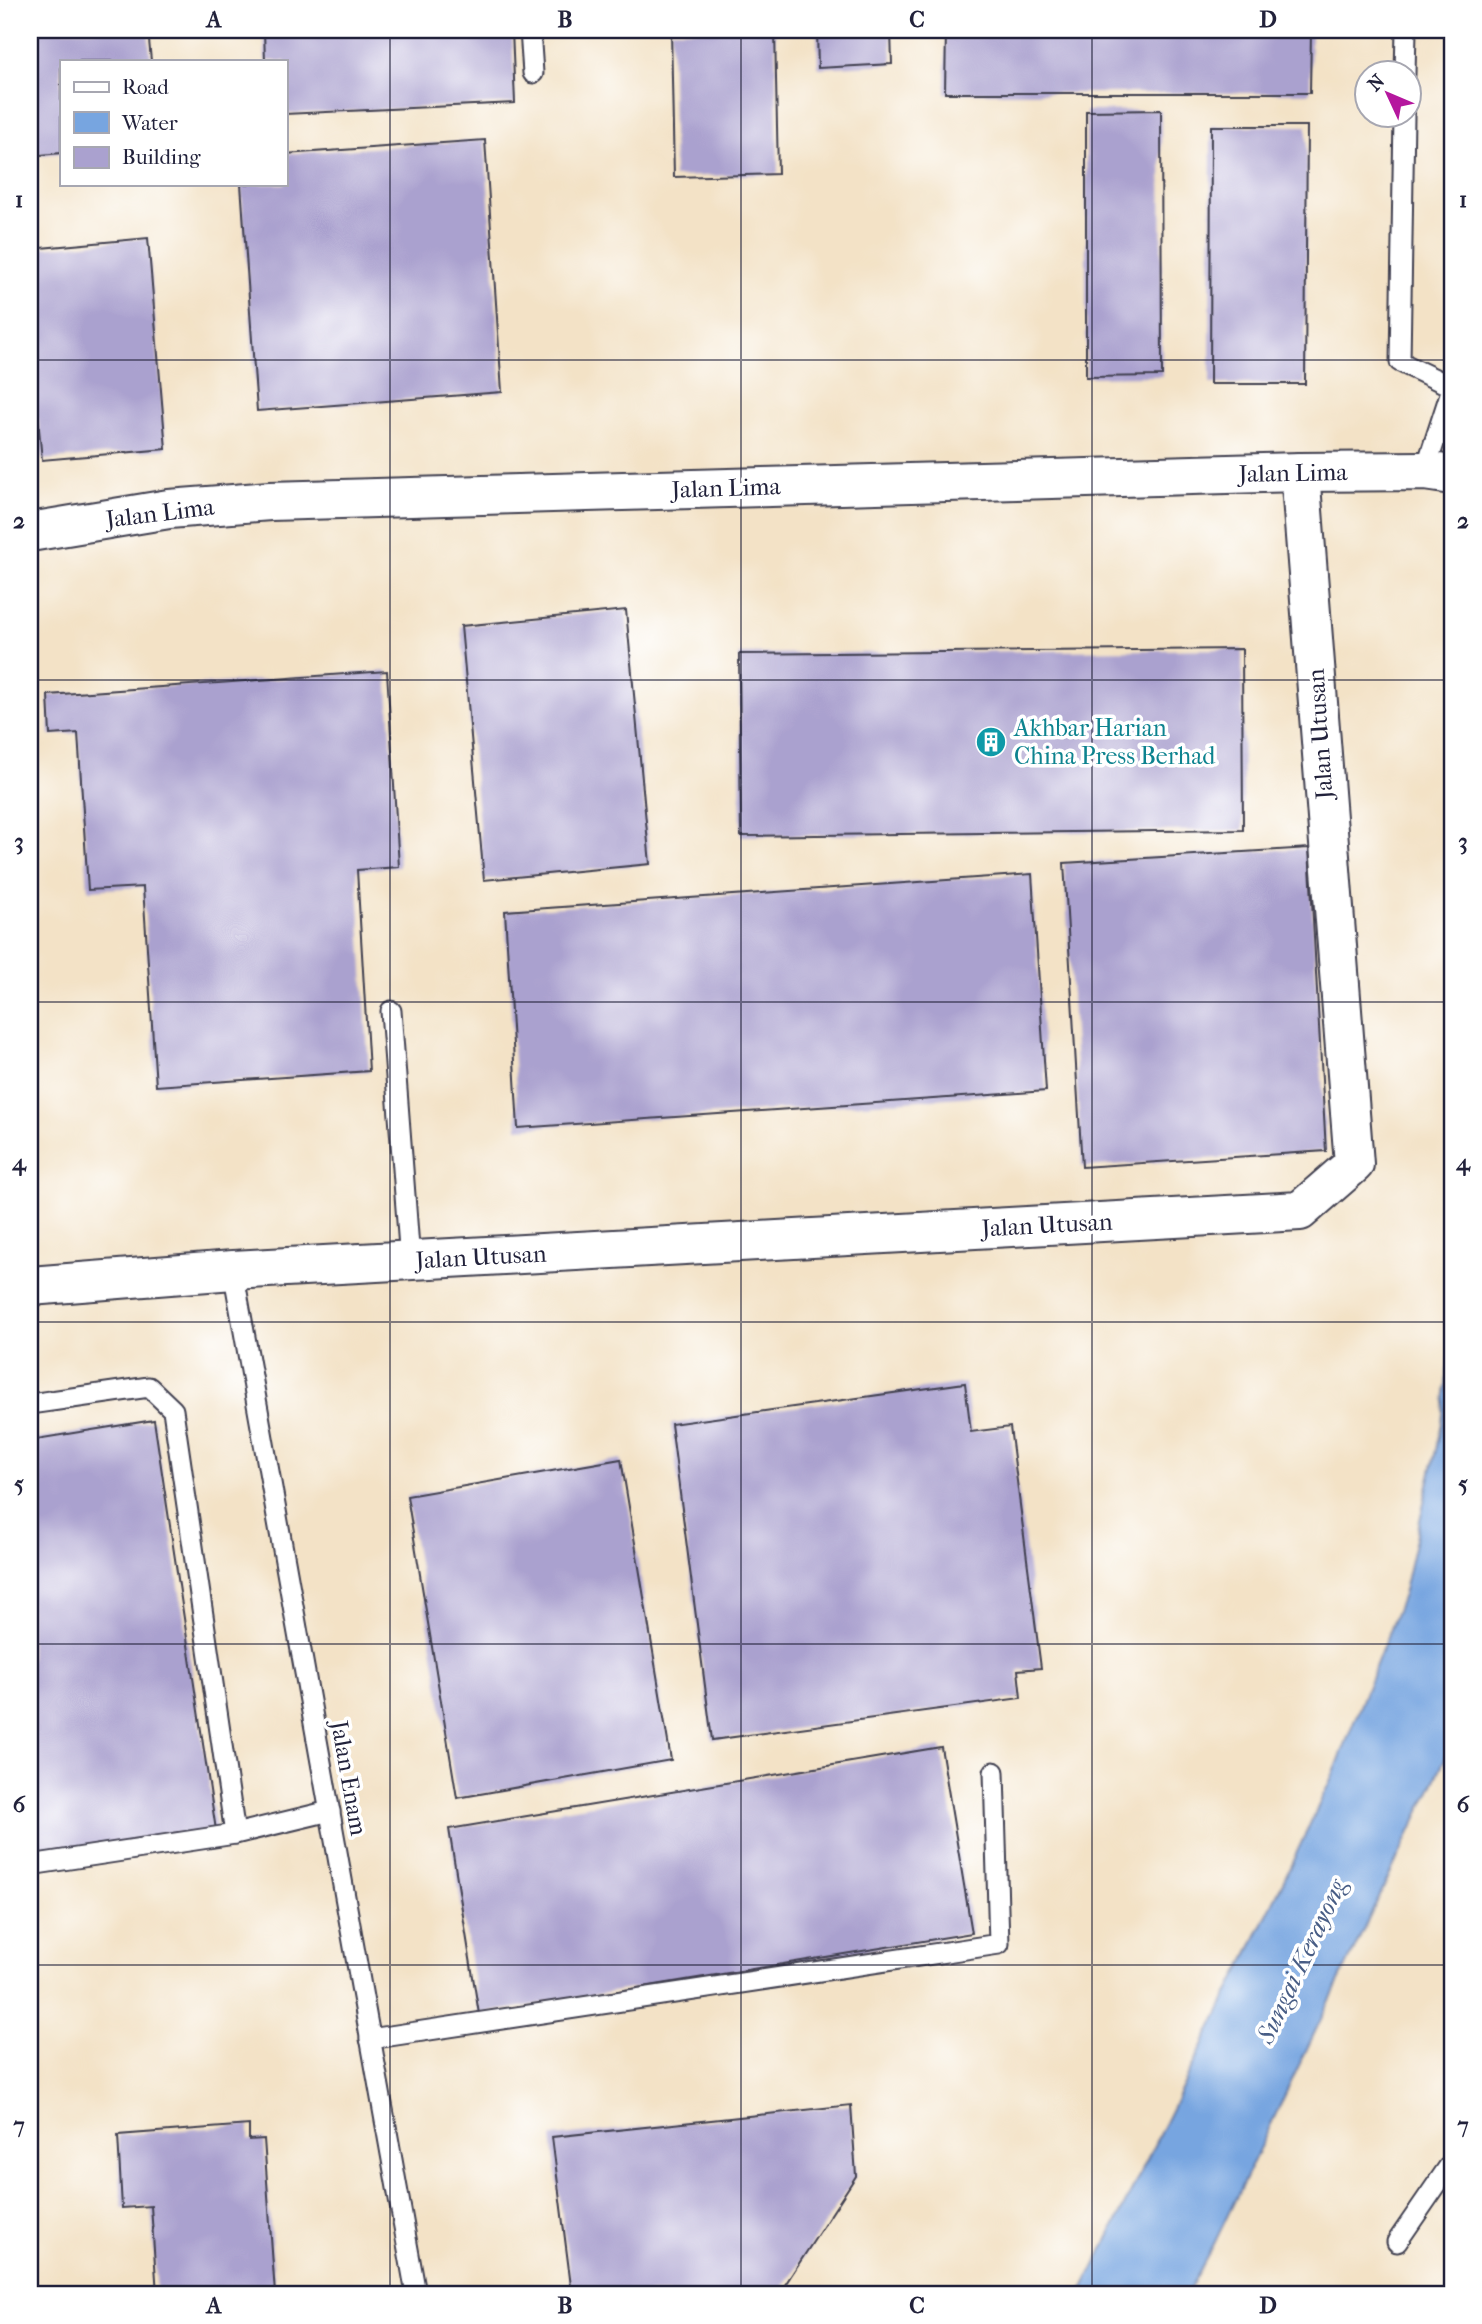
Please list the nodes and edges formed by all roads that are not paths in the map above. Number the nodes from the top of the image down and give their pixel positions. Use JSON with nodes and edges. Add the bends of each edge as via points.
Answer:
{"nodes":[{"id":1,"x":530,"y":30,"type":"edge"},
{"id":2,"x":1406,"y":30,"type":"edge"},
{"id":3,"x":1405,"y":60,"type":"edge"},
{"id":4,"x":533,"y":73,"type":"dead end"},
{"id":5,"x":1404,"y":130,"type":"edge"},
{"id":6,"x":1452,"y":387,"type":"edge"},
{"id":7,"x":1300,"y":472,"type":"junction"},
{"id":8,"x":1439,"y":473,"type":"edge"},
{"id":9,"x":30,"y":532,"type":"edge"},
{"id":10,"x":391,"y":1011,"type":"dead end"},
{"id":11,"x":410,"y":1261,"type":"junction"},
{"id":12,"x":233,"y":1270,"type":"junction"},
{"id":13,"x":30,"y":1286,"type":"edge"},
{"id":14,"x":30,"y":1404,"type":"edge"},
{"id":15,"x":994,"y":1772,"type":"dead end"},
{"id":16,"x":330,"y":1811,"type":"junction"},
{"id":17,"x":235,"y":1834,"type":"junction"},
{"id":18,"x":30,"y":1865,"type":"edge"},
{"id":19,"x":370,"y":2039,"type":"junction"},
{"id":20,"x":1452,"y":2162,"type":"edge"},
{"id":21,"x":1397,"y":2242,"type":"dead end"},
{"id":22,"x":415,"y":2294,"type":"edge"}],
"edges":[{"from":1,"to":4,"type":"lane"},
{"from":2,"to":3,"type":"lane"},
{"from":5,"to":6,"type":"lane","via":[[1400,362]]},
{"from":6,"to":8,"type":"lane"},
{"from":7,"to":8,"type":"street","name":"Jalan Lima"},
{"from":7,"to":9,"type":"street","name":"Jalan Lima","via":[[270,501],[169,509]]},
{"from":7,"to":11,"type":"street","name":"Jalan Utusan","via":[[1353,1164],[1300,1211]]},
{"from":10,"to":11,"type":"lane"},
{"from":11,"to":12,"type":"street","name":"Jalan Utusan"},
{"from":12,"to":13,"type":"street","name":"Jalan Utusan"},
{"from":12,"to":16,"type":"lane","name":"Jalan Enam"},
{"from":14,"to":17,"type":"lane","via":[[149,1387],[173,1410]]},
{"from":15,"to":19,"type":"lane","via":[[999,1944]]},
{"from":16,"to":17,"type":"lane"},
{"from":16,"to":19,"type":"lane","name":"Jalan Enam"},
{"from":17,"to":18,"type":"lane"},
{"from":19,"to":22,"type":"lane","name":"Jalan Enam"},
{"from":20,"to":21,"type":"lane"}]}
